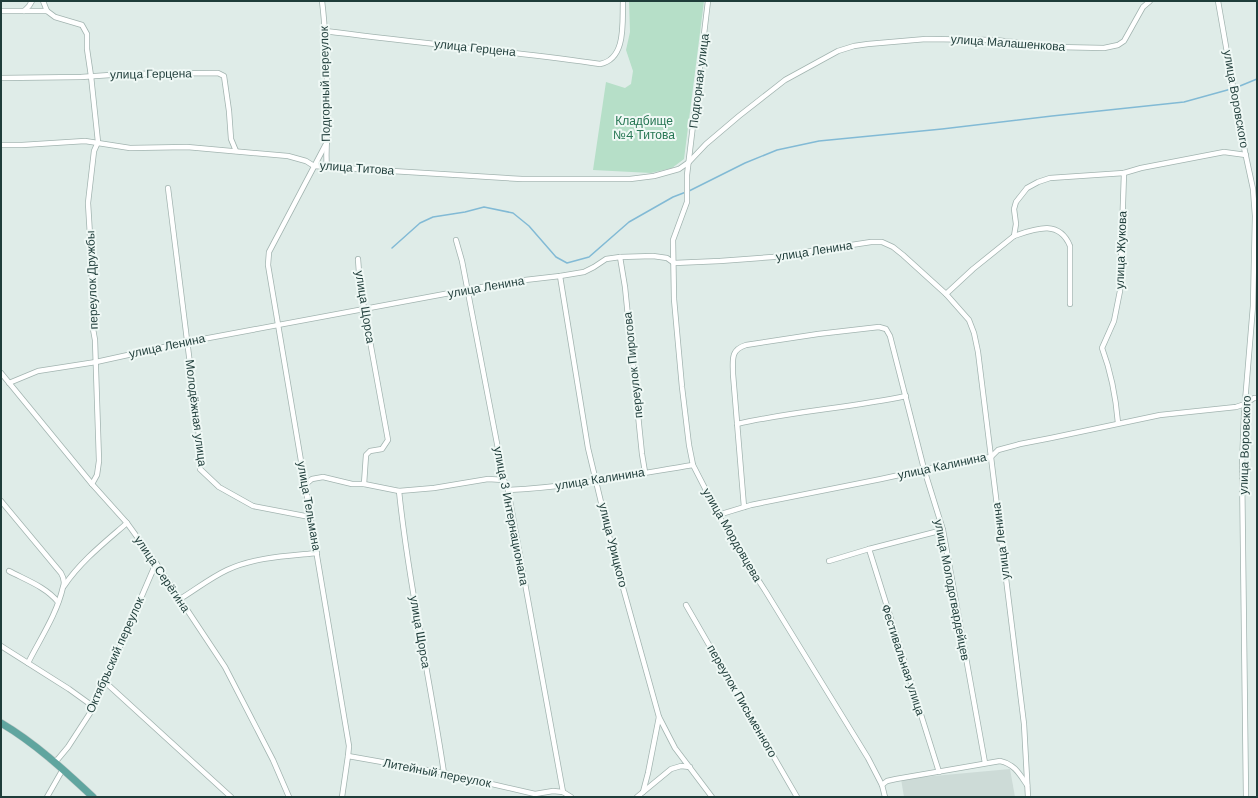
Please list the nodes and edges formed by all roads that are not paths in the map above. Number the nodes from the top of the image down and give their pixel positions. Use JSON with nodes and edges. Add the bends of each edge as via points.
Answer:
{"nodes":[{"id":1,"x":32,"y":1,"type":"edge"},
{"id":2,"x":43,"y":1,"type":"edge"},
{"id":3,"x":322,"y":1,"type":"edge"},
{"id":4,"x":622,"y":1,"type":"edge"},
{"id":5,"x":708,"y":1,"type":"edge"},
{"id":6,"x":1150,"y":1,"type":"edge"},
{"id":7,"x":1218,"y":1,"type":"edge"},
{"id":8,"x":1,"y":10,"type":"edge"},
{"id":9,"x":24,"y":10,"type":"junction"},
{"id":10,"x":47,"y":11,"type":"junction"},
{"id":11,"x":325,"y":32,"type":"junction"},
{"id":12,"x":91,"y":76,"type":"junction"},
{"id":13,"x":1,"y":78,"type":"edge"},
{"id":14,"x":98,"y":142,"type":"junction"},
{"id":15,"x":327,"y":142,"type":"junction"},
{"id":16,"x":1,"y":145,"type":"edge"},
{"id":17,"x":236,"y":151,"type":"junction"},
{"id":18,"x":1246,"y":155,"type":"junction"},
{"id":19,"x":689,"y":162,"type":"junction"},
{"id":20,"x":314,"y":166,"type":"junction"},
{"id":21,"x":327,"y":167,"type":"junction"},
{"id":22,"x":679,"y":169,"type":"junction"},
{"id":23,"x":1124,"y":174,"type":"junction"},
{"id":24,"x":687,"y":175,"type":"junction"},
{"id":25,"x":168,"y":188,"type":"dead end"},
{"id":26,"x":1255,"y":188,"type":"edge"},
{"id":27,"x":1014,"y":236,"type":"junction"},
{"id":28,"x":456,"y":240,"type":"dead end"},
{"id":29,"x":620,"y":257,"type":"junction"},
{"id":30,"x":358,"y":259,"type":"dead end"},
{"id":31,"x":674,"y":263,"type":"junction"},
{"id":32,"x":560,"y":276,"type":"junction"},
{"id":33,"x":468,"y":290,"type":"junction"},
{"id":34,"x":946,"y":294,"type":"junction"},
{"id":35,"x":1070,"y":304,"type":"dead end"},
{"id":36,"x":364,"y":308,"type":"junction"},
{"id":37,"x":278,"y":325,"type":"junction"},
{"id":38,"x":187,"y":342,"type":"junction"},
{"id":39,"x":96,"y":362,"type":"junction"},
{"id":40,"x":1,"y":373,"type":"edge"},
{"id":41,"x":9,"y":383,"type":"junction"},
{"id":42,"x":906,"y":396,"type":"junction"},
{"id":43,"x":1257,"y":398,"type":"edge"},
{"id":44,"x":1245,"y":404,"type":"junction"},
{"id":45,"x":737,"y":424,"type":"junction"},
{"id":46,"x":1118,"y":424,"type":"junction"},
{"id":47,"x":991,"y":457,"type":"junction"},
{"id":48,"x":693,"y":465,"type":"junction"},
{"id":49,"x":924,"y":469,"type":"junction"},
{"id":50,"x":645,"y":472,"type":"junction"},
{"id":51,"x":504,"y":480,"type":"junction"},
{"id":52,"x":596,"y":481,"type":"junction"},
{"id":53,"x":92,"y":484,"type":"junction"},
{"id":54,"x":306,"y":484,"type":"junction"},
{"id":55,"x":364,"y":484,"type":"junction"},
{"id":56,"x":508,"y":490,"type":"junction"},
{"id":57,"x":399,"y":491,"type":"junction"},
{"id":58,"x":1,"y":501,"type":"edge"},
{"id":59,"x":744,"y":507,"type":"junction"},
{"id":60,"x":718,"y":515,"type":"junction"},
{"id":61,"x":310,"y":517,"type":"junction"},
{"id":62,"x":127,"y":523,"type":"junction"},
{"id":63,"x":943,"y":530,"type":"junction"},
{"id":64,"x":869,"y":549,"type":"junction"},
{"id":65,"x":317,"y":553,"type":"junction"},
{"id":66,"x":829,"y":561,"type":"dead end"},
{"id":67,"x":156,"y":563,"type":"junction"},
{"id":68,"x":9,"y":571,"type":"dead end"},
{"id":69,"x":64,"y":586,"type":"junction"},
{"id":70,"x":180,"y":599,"type":"junction"},
{"id":71,"x":58,"y":602,"type":"junction"},
{"id":72,"x":686,"y":605,"type":"dead end"},
{"id":73,"x":1,"y":646,"type":"edge"},
{"id":74,"x":28,"y":663,"type":"junction"},
{"id":75,"x":105,"y":682,"type":"junction"},
{"id":76,"x":94,"y":707,"type":"junction"},
{"id":77,"x":659,"y":717,"type":"junction"},
{"id":78,"x":1,"y":723,"type":"edge"},
{"id":79,"x":348,"y":756,"type":"junction"},
{"id":80,"x":53,"y":761,"type":"junction"},
{"id":81,"x":985,"y":763,"type":"junction"},
{"id":82,"x":690,"y":767,"type":"junction"},
{"id":83,"x":63,"y":769,"type":"junction"},
{"id":84,"x":939,"y":772,"type":"junction"},
{"id":85,"x":444,"y":773,"type":"junction"},
{"id":86,"x":882,"y":785,"type":"junction"},
{"id":87,"x":1027,"y":785,"type":"junction"},
{"id":88,"x":563,"y":792,"type":"junction"},
{"id":89,"x":643,"y":792,"type":"junction"},
{"id":90,"x":47,"y":797,"type":"edge"},
{"id":91,"x":93,"y":797,"type":"edge"},
{"id":92,"x":231,"y":797,"type":"edge"},
{"id":93,"x":289,"y":797,"type":"edge"},
{"id":94,"x":342,"y":797,"type":"edge"},
{"id":95,"x":571,"y":797,"type":"edge"},
{"id":96,"x":637,"y":797,"type":"edge"},
{"id":97,"x":712,"y":797,"type":"edge"},
{"id":98,"x":797,"y":797,"type":"edge"},
{"id":99,"x":885,"y":797,"type":"edge"},
{"id":100,"x":1028,"y":797,"type":"edge"},
{"id":101,"x":1246,"y":797,"type":"edge"}],
"edges":[{"from":1,"to":9,"type":"street"},
{"from":2,"to":10,"type":"street"},
{"from":3,"to":11,"type":"street","name":"Подгорный переулок"},
{"from":4,"to":11,"type":"street","name":"улица Герцена","via":[[622,33],[617,52],[608,62],[600,64]]},
{"from":5,"to":19,"type":"street","name":"Подгорная улица"},
{"from":6,"to":19,"type":"street","name":"улица Малашенкова","via":[[1143,7],[1124,41],[1104,48],[926,38],[854,46],[838,51],[785,80],[722,130]]},
{"from":7,"to":18,"type":"street","name":"улица Воровского"},
{"from":8,"to":9,"type":"street"},
{"from":9,"to":10,"type":"street"},
{"from":10,"to":12,"type":"street","via":[[55,17],[82,25],[87,34]]},
{"from":11,"to":15,"type":"street","name":"Подгорный переулок"},
{"from":12,"to":13,"type":"street","name":"улица Герцена"},
{"from":12,"to":14,"type":"street","name":"переулок Дружбы"},
{"from":12,"to":17,"type":"street","name":"улица Герцена","via":[[218,73],[224,76],[231,139]]},
{"from":14,"to":16,"type":"street","name":"улица Титова","via":[[85,140]]},
{"from":14,"to":17,"type":"street","name":"улица Титова","via":[[130,148],[187,147]]},
{"from":14,"to":39,"type":"street","name":"переулок Дружбы","via":[[94,151],[88,203]]},
{"from":15,"to":20,"type":"street","name":"улица Тельмана"},
{"from":15,"to":21,"type":"street","name":"Подгорный переулок"},
{"from":17,"to":20,"type":"street","name":"улица Титова","via":[[288,156]]},
{"from":18,"to":23,"type":"street","via":[[1224,152],[1141,168]]},
{"from":18,"to":26,"type":"street","name":"улица Воровского"},
{"from":19,"to":22,"type":"street","name":"улица Титова"},
{"from":19,"to":24,"type":"street","name":"улица Мордовцева"},
{"from":20,"to":21,"type":"street","name":"улица Титова"},
{"from":20,"to":37,"type":"street","name":"улица Тельмана","via":[[269,252],[268,265]]},
{"from":21,"to":22,"type":"street","name":"улица Титова","via":[[522,179],[583,180],[630,179]]},
{"from":22,"to":24,"type":"street"},
{"from":23,"to":27,"type":"street","via":[[1050,178],[1038,182],[1028,188],[1016,202]]},
{"from":23,"to":46,"type":"street","name":"улица Жукова","via":[[1120,290],[1114,321],[1102,348],[1108,365]]},
{"from":24,"to":31,"type":"street","name":"улица Мордовцева","via":[[683,215],[673,240]]},
{"from":25,"to":38,"type":"street","name":"Молодёжная улица"},
{"from":26,"to":44,"type":"street","name":"улица Воровского","via":[[1253,306]]},
{"from":27,"to":34,"type":"street"},
{"from":27,"to":35,"type":"street","via":[[1035,228],[1054,229],[1063,233],[1070,246]]},
{"from":28,"to":33,"type":"street","name":"улица 3 Интернационала"},
{"from":29,"to":31,"type":"street","name":"улица Ленина","via":[[653,256],[667,258]]},
{"from":29,"to":32,"type":"street","name":"улица Ленина","via":[[606,259],[584,272]]},
{"from":29,"to":50,"type":"street","name":"переулок Пирогова"},
{"from":30,"to":36,"type":"street","name":"улица Щорса"},
{"from":31,"to":34,"type":"street","name":"улица Ленина","via":[[773,257],[882,242],[903,254]]},
{"from":31,"to":48,"type":"street","name":"улица Мордовцева","via":[[675,316]]},
{"from":32,"to":33,"type":"street","name":"улица Ленина"},
{"from":32,"to":52,"type":"street","name":"улица Урицкого","via":[[588,448]]},
{"from":33,"to":36,"type":"street","name":"улица Ленина"},
{"from":33,"to":51,"type":"street","name":"улица 3 Интернационала"},
{"from":34,"to":47,"type":"street","name":"улица Ленина","via":[[969,320],[974,333]]},
{"from":36,"to":37,"type":"street","name":"улица Ленина"},
{"from":36,"to":55,"type":"street","name":"улица Щорса","via":[[388,440],[382,449],[370,451],[366,455]]},
{"from":37,"to":38,"type":"street","name":"улица Ленина"},
{"from":37,"to":54,"type":"street","name":"улица Тельмана"},
{"from":38,"to":39,"type":"street","name":"улица Ленина"},
{"from":38,"to":61,"type":"street","name":"Молодёжная улица","via":[[200,444],[200,469],[219,488],[253,506]]},
{"from":39,"to":41,"type":"street","name":"улица Ленина","via":[[38,371]]},
{"from":39,"to":53,"type":"street","name":"переулок Дружбы","via":[[99,461],[97,475]]},
{"from":40,"to":41,"type":"street","name":"улица Серёгина"},
{"from":41,"to":53,"type":"street","name":"улица Серёгина"},
{"from":42,"to":45,"type":"street"},
{"from":42,"to":45,"type":"street","name":"улица Молодогвардейцев","via":[[886,329],[878,327],[746,345],[736,350],[733,356]]},
{"from":42,"to":49,"type":"street","name":"улица Молодогвардейцев"},
{"from":43,"to":44,"type":"street","name":"улица Калинина"},
{"from":44,"to":46,"type":"street","name":"улица Калинина","via":[[1160,415]]},
{"from":44,"to":101,"type":"street","name":"улица Воровского","via":[[1242,466]]},
{"from":45,"to":59,"type":"street","name":"улица Молодогвардейцев"},
{"from":46,"to":47,"type":"street","name":"улица Калинина","via":[[1020,444],[998,450]]},
{"from":47,"to":49,"type":"street","name":"улица Калинина"},
{"from":47,"to":87,"type":"street","name":"улица Ленина","via":[[1024,724]]},
{"from":48,"to":50,"type":"street","name":"улица Калинина"},
{"from":48,"to":60,"type":"street","name":"улица Мордовцева"},
{"from":49,"to":59,"type":"street","name":"улица Калинина","via":[[882,480]]},
{"from":49,"to":63,"type":"street","name":"улица Молодогвардейцев"},
{"from":50,"to":52,"type":"street","name":"улица Калинина"},
{"from":51,"to":56,"type":"street","name":"улица 3 Интернационала"},
{"from":51,"to":57,"type":"street","via":[[488,479]]},
{"from":52,"to":56,"type":"street","name":"улица Калинина"},
{"from":52,"to":77,"type":"street","name":"улица Урицкого"},
{"from":53,"to":62,"type":"street","name":"улица Серёгина"},
{"from":54,"to":55,"type":"street","via":[[312,479],[323,477],[352,484]]},
{"from":54,"to":61,"type":"street","name":"улица Тельмана"},
{"from":55,"to":57,"type":"street"},
{"from":56,"to":88,"type":"street","name":"улица 3 Интернационала"},
{"from":57,"to":85,"type":"street","name":"улица Щорса","via":[[404,542]]},
{"from":58,"to":69,"type":"street","via":[[61,573]]},
{"from":59,"to":60,"type":"street","name":"улица Калинина"},
{"from":60,"to":86,"type":"street","name":"улица Мордовцева","via":[[868,758]]},
{"from":61,"to":65,"type":"street","name":"улица Тельмана"},
{"from":62,"to":67,"type":"street","name":"улица Серёгина"},
{"from":62,"to":69,"type":"street","via":[[83,562]]},
{"from":63,"to":64,"type":"street"},
{"from":63,"to":81,"type":"street","name":"улица Молодогвардейцев"},
{"from":64,"to":66,"type":"street"},
{"from":64,"to":84,"type":"street","name":"Фестивальная улица"},
{"from":65,"to":70,"type":"street","via":[[249,562],[226,570]]},
{"from":65,"to":79,"type":"street","name":"улица Тельмана"},
{"from":67,"to":70,"type":"street","name":"улица Серёгина"},
{"from":67,"to":75,"type":"street","name":"Октябрьский переулок"},
{"from":68,"to":71,"type":"street","via":[[34,583]]},
{"from":69,"to":71,"type":"street"},
{"from":70,"to":93,"type":"street","name":"улица Серёгина","via":[[225,667]]},
{"from":71,"to":74,"type":"street"},
{"from":72,"to":98,"type":"street","name":"переулок Письменного"},
{"from":73,"to":74,"type":"street"},
{"from":74,"to":76,"type":"street"},
{"from":75,"to":76,"type":"street","name":"Октябрьский переулок"},
{"from":75,"to":92,"type":"street"},
{"from":76,"to":80,"type":"street","name":"Октябрьский переулок","via":[[68,747]]},
{"from":77,"to":82,"type":"street","name":"улица Урицкого","via":[[675,748]]},
{"from":77,"to":89,"type":"street"},
{"from":78,"to":80,"type":"main road"},
{"from":79,"to":85,"type":"street","name":"Литейный переулок"},
{"from":79,"to":94,"type":"street","name":"улица Тельмана"},
{"from":80,"to":83,"type":"main road"},
{"from":81,"to":84,"type":"street"},
{"from":81,"to":87,"type":"street","via":[[1009,763],[1020,773]]},
{"from":82,"to":89,"type":"street","via":[[671,769]]},
{"from":82,"to":97,"type":"street","name":"улица Урицкого"},
{"from":83,"to":90,"type":"street"},
{"from":83,"to":91,"type":"main road"},
{"from":84,"to":86,"type":"street","via":[[891,780]]},
{"from":85,"to":88,"type":"street","name":"Литейный переулок","via":[[536,794]]},
{"from":86,"to":99,"type":"street","name":"улица Мордовцева"},
{"from":87,"to":100,"type":"street","name":"улица Ленина"},
{"from":88,"to":95,"type":"street"},
{"from":89,"to":96,"type":"street"}]}
